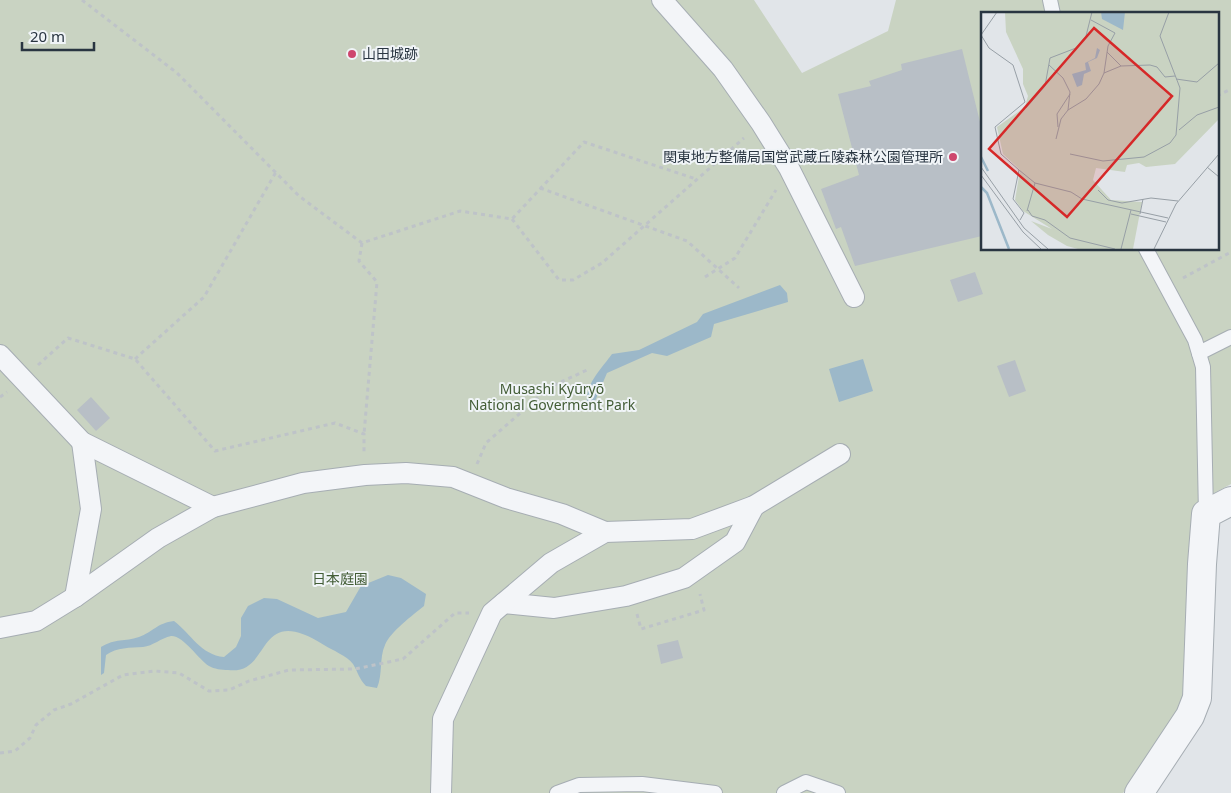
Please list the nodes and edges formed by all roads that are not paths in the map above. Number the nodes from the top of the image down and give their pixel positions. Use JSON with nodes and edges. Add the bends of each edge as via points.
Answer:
{"nodes":[{"id":1,"x":662,"y":0,"type":"edge"},
{"id":2,"x":1147,"y":250,"type":"edge"},
{"id":3,"x":854,"y":296,"type":"dead end"},
{"id":4,"x":1231,"y":337,"type":"edge"},
{"id":5,"x":1199,"y":354,"type":"junction"},
{"id":6,"x":0,"y":355,"type":"edge"},
{"id":7,"x":82,"y":442,"type":"junction"},
{"id":8,"x":840,"y":454,"type":"dead end"},
{"id":9,"x":1231,"y":501,"type":"edge"},
{"id":10,"x":754,"y":506,"type":"junction"},
{"id":11,"x":213,"y":507,"type":"junction"},
{"id":12,"x":1206,"y":514,"type":"junction"},
{"id":13,"x":605,"y":532,"type":"junction"},
{"id":14,"x":75,"y":597,"type":"junction"},
{"id":15,"x":498,"y":608,"type":"junction"},
{"id":16,"x":0,"y":628,"type":"edge"},
{"id":17,"x":442,"y":793,"type":"edge"},
{"id":18,"x":557,"y":793,"type":"edge"},
{"id":19,"x":715,"y":793,"type":"edge"},
{"id":20,"x":784,"y":793,"type":"edge"},
{"id":21,"x":838,"y":793,"type":"edge"},
{"id":22,"x":1139,"y":793,"type":"edge"}],
"edges":[{"from":1,"to":3,"type":"street","via":[[723,69],[762,123],[789,168]]},
{"from":2,"to":5,"type":"lane"},
{"from":4,"to":5,"type":"lane"},
{"from":5,"to":12,"type":"lane","via":[[1203,367]]},
{"from":6,"to":7,"type":"street"},
{"from":7,"to":11,"type":"street"},
{"from":7,"to":14,"type":"street","via":[[91,509]]},
{"from":8,"to":10,"type":"street"},
{"from":9,"to":12,"type":"street"},
{"from":10,"to":13,"type":"street","via":[[692,529]]},
{"from":10,"to":15,"type":"street","via":[[735,542],[684,578],[631,594],[554,608]]},
{"from":11,"to":13,"type":"street","via":[[303,482],[406,473],[453,478],[562,514]]},
{"from":11,"to":14,"type":"street","via":[[158,538]]},
{"from":12,"to":22,"type":"street","via":[[1197,698],[1190,716]]},
{"from":13,"to":15,"type":"street","via":[[551,563]]},
{"from":14,"to":16,"type":"street","via":[[36,621]]},
{"from":15,"to":17,"type":"street","via":[[443,719]]},
{"from":18,"to":19,"type":"lane","via":[[579,785],[642,784]]},
{"from":20,"to":21,"type":"lane","via":[[806,782]]}]}
